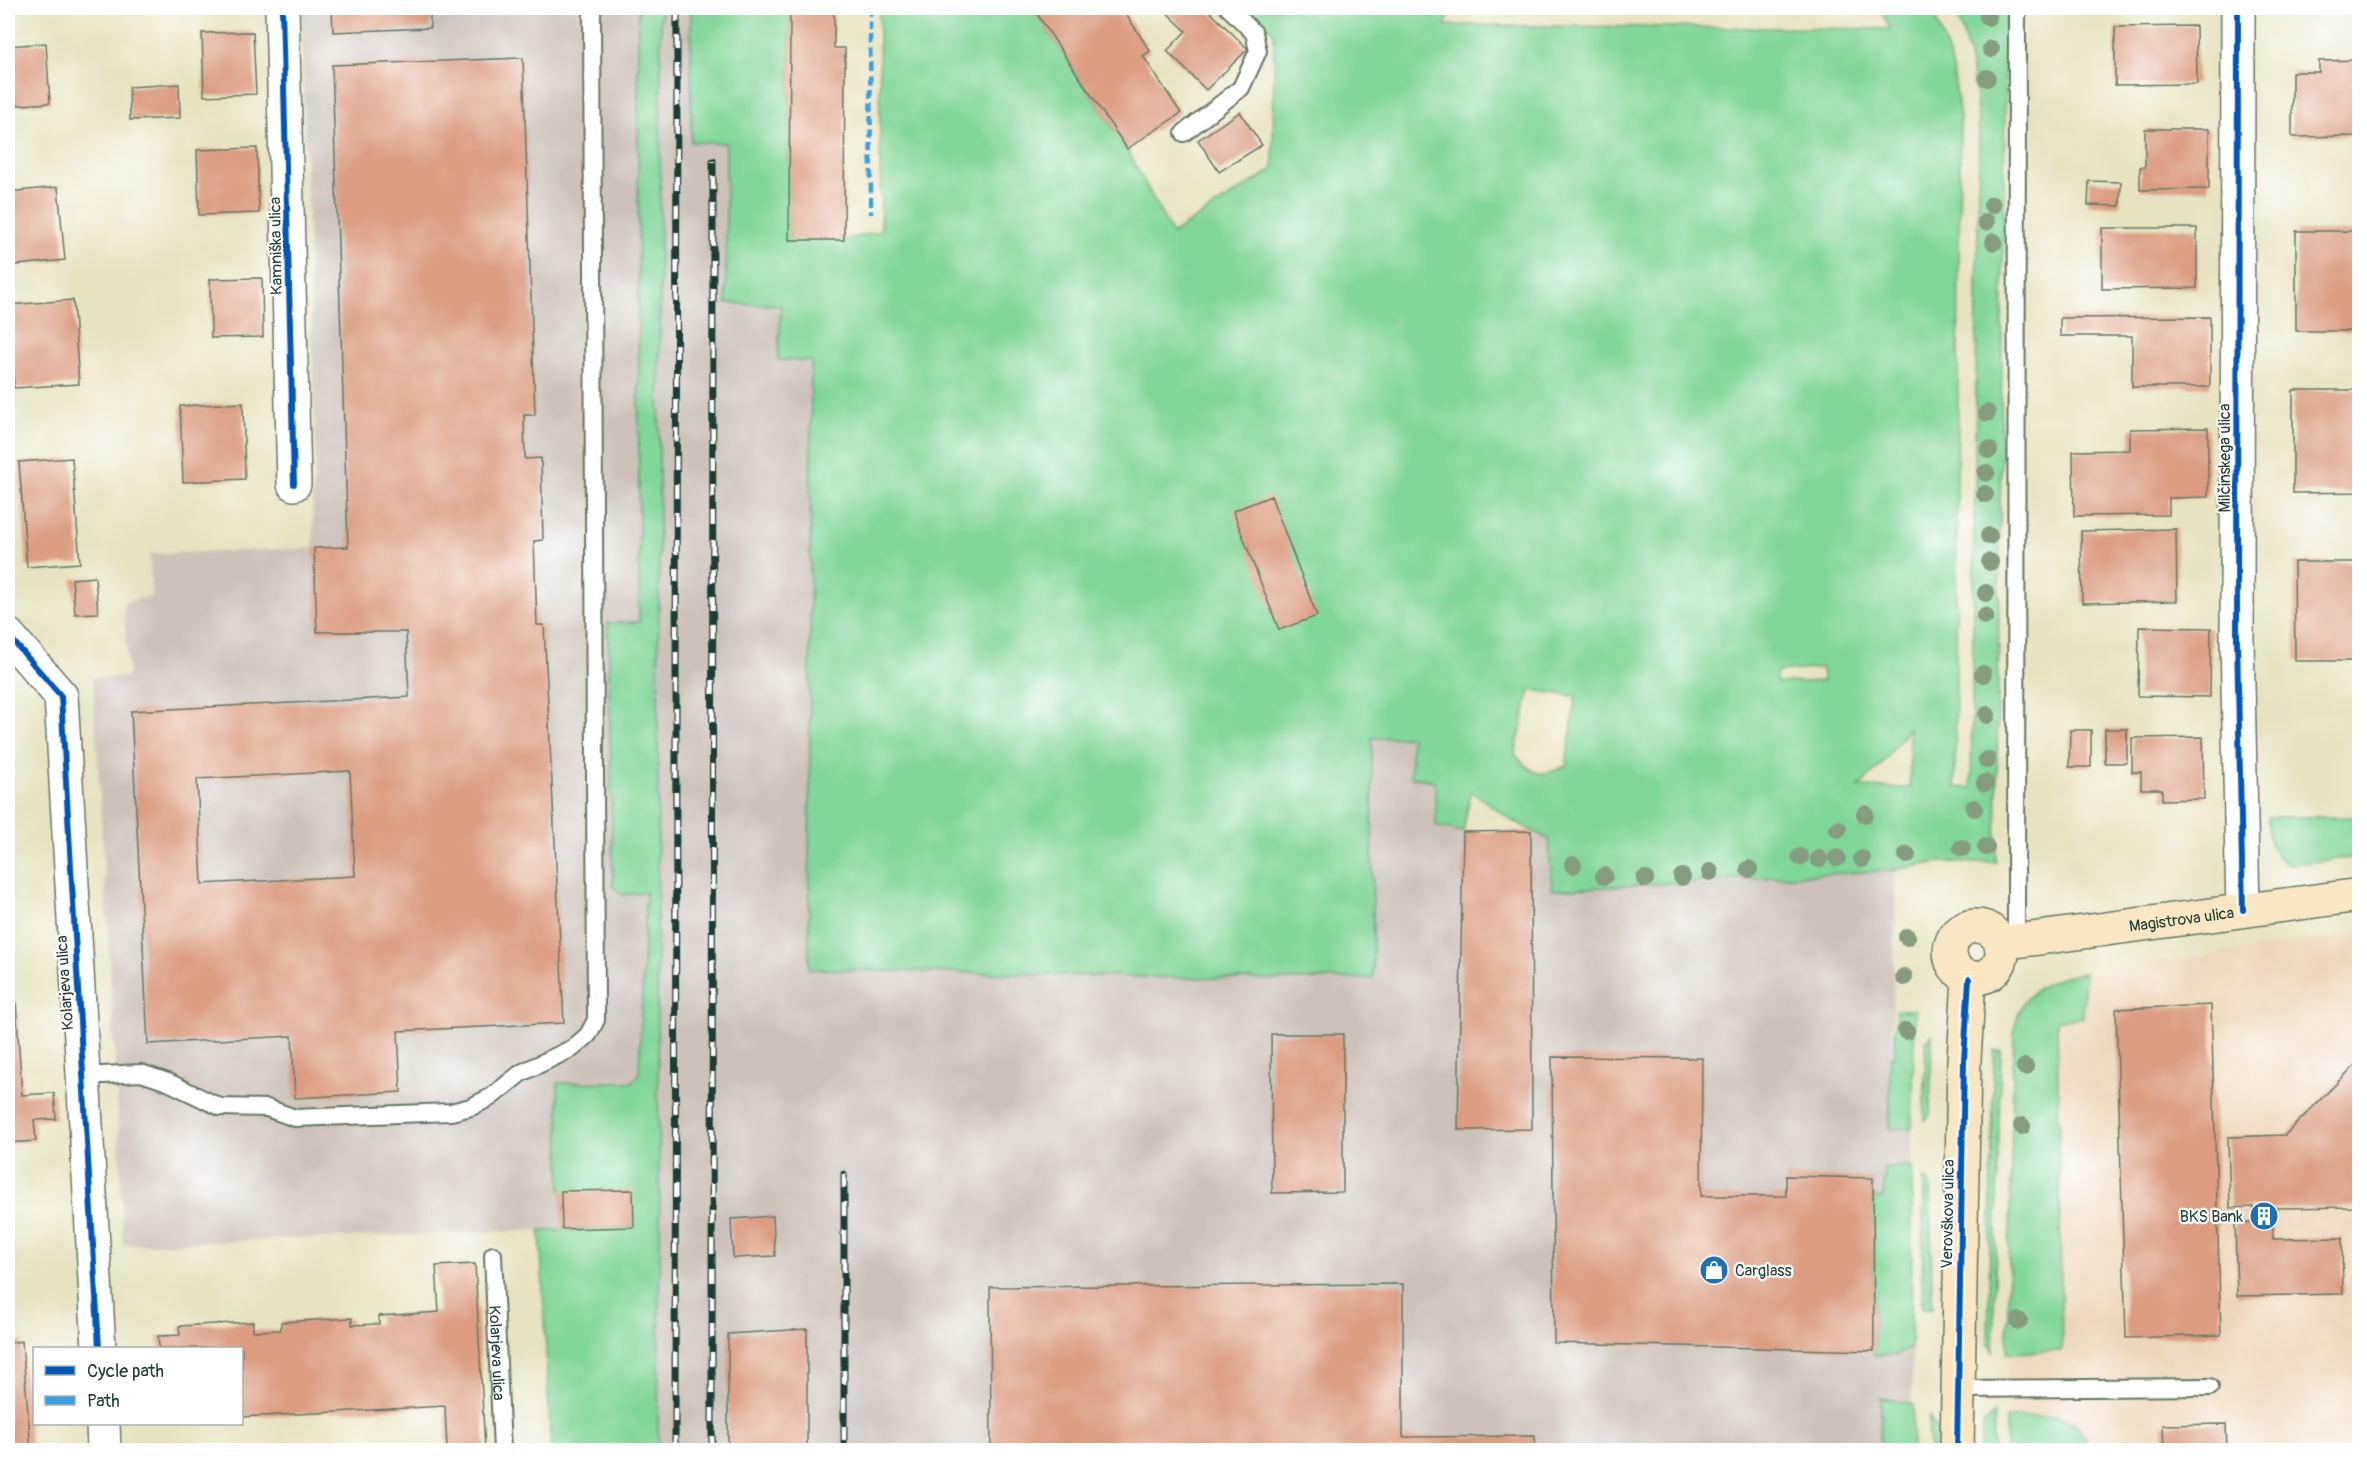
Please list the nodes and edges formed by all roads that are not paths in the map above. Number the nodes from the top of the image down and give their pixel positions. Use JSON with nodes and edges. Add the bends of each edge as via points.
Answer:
{"nodes":[{"id":1,"x":282,"y":8,"type":"edge"},
{"id":2,"x":592,"y":8,"type":"edge"},
{"id":3,"x":1229,"y":8,"type":"edge"},
{"id":4,"x":2017,"y":8,"type":"edge"},
{"id":5,"x":2238,"y":8,"type":"edge"},
{"id":6,"x":1184,"y":134,"type":"dead end"},
{"id":7,"x":294,"y":484,"type":"dead end"},
{"id":8,"x":8,"y":635,"type":"edge"},
{"id":9,"x":2360,"y":895,"type":"edge"},
{"id":10,"x":2243,"y":910,"type":"junction"},
{"id":11,"x":2009,"y":942,"type":"junction"},
{"id":12,"x":1969,"y":979,"type":"junction"},
{"id":13,"x":84,"y":1076,"type":"junction"},
{"id":14,"x":493,"y":1255,"type":"dead end"},
{"id":15,"x":99,"y":1347,"type":"edge"},
{"id":16,"x":2210,"y":1387,"type":"dead end"},
{"id":17,"x":1958,"y":1389,"type":"junction"},
{"id":18,"x":103,"y":1425,"type":"edge"},
{"id":19,"x":104,"y":1450,"type":"edge"},
{"id":20,"x":502,"y":1450,"type":"edge"},
{"id":21,"x":1957,"y":1450,"type":"edge"}],
"edges":[{"from":1,"to":7,"type":"street","name":"Kamniška ulica"},
{"from":2,"to":13,"type":"lane","via":[[596,1020],[588,1035],[573,1048],[521,1073],[491,1097],[451,1112],[295,1118],[267,1108],[220,1107],[141,1073]]},
{"from":3,"to":6,"type":"lane","via":[[1254,33],[1258,51],[1241,88]]},
{"from":4,"to":11,"type":"lane"},
{"from":5,"to":10,"type":"street","name":"Milčinskega ulica","via":[[2237,639]]},
{"from":8,"to":13,"type":"street","name":"Kolarjeva ulica","via":[[61,696]]},
{"from":9,"to":10,"type":"street","name":"Magistrova ulica"},
{"from":10,"to":11,"type":"street","name":"Magistrova ulica"},
{"from":11,"to":12,"type":"street","via":[[1998,968],[1984,978]]},
{"from":11,"to":12,"type":"street","via":[[1982,926],[1958,933],[1952,941],[1950,958]]},
{"from":12,"to":17,"type":"street","name":"Verovškova ulica"},
{"from":13,"to":15,"type":"street","name":"Kolarjeva ulica"},
{"from":14,"to":20,"type":"lane","name":"Kolarjeva ulica"},
{"from":16,"to":17,"type":"lane"},
{"from":17,"to":21,"type":"street","name":"Verovškova ulica"},
{"from":18,"to":19,"type":"street"}]}
